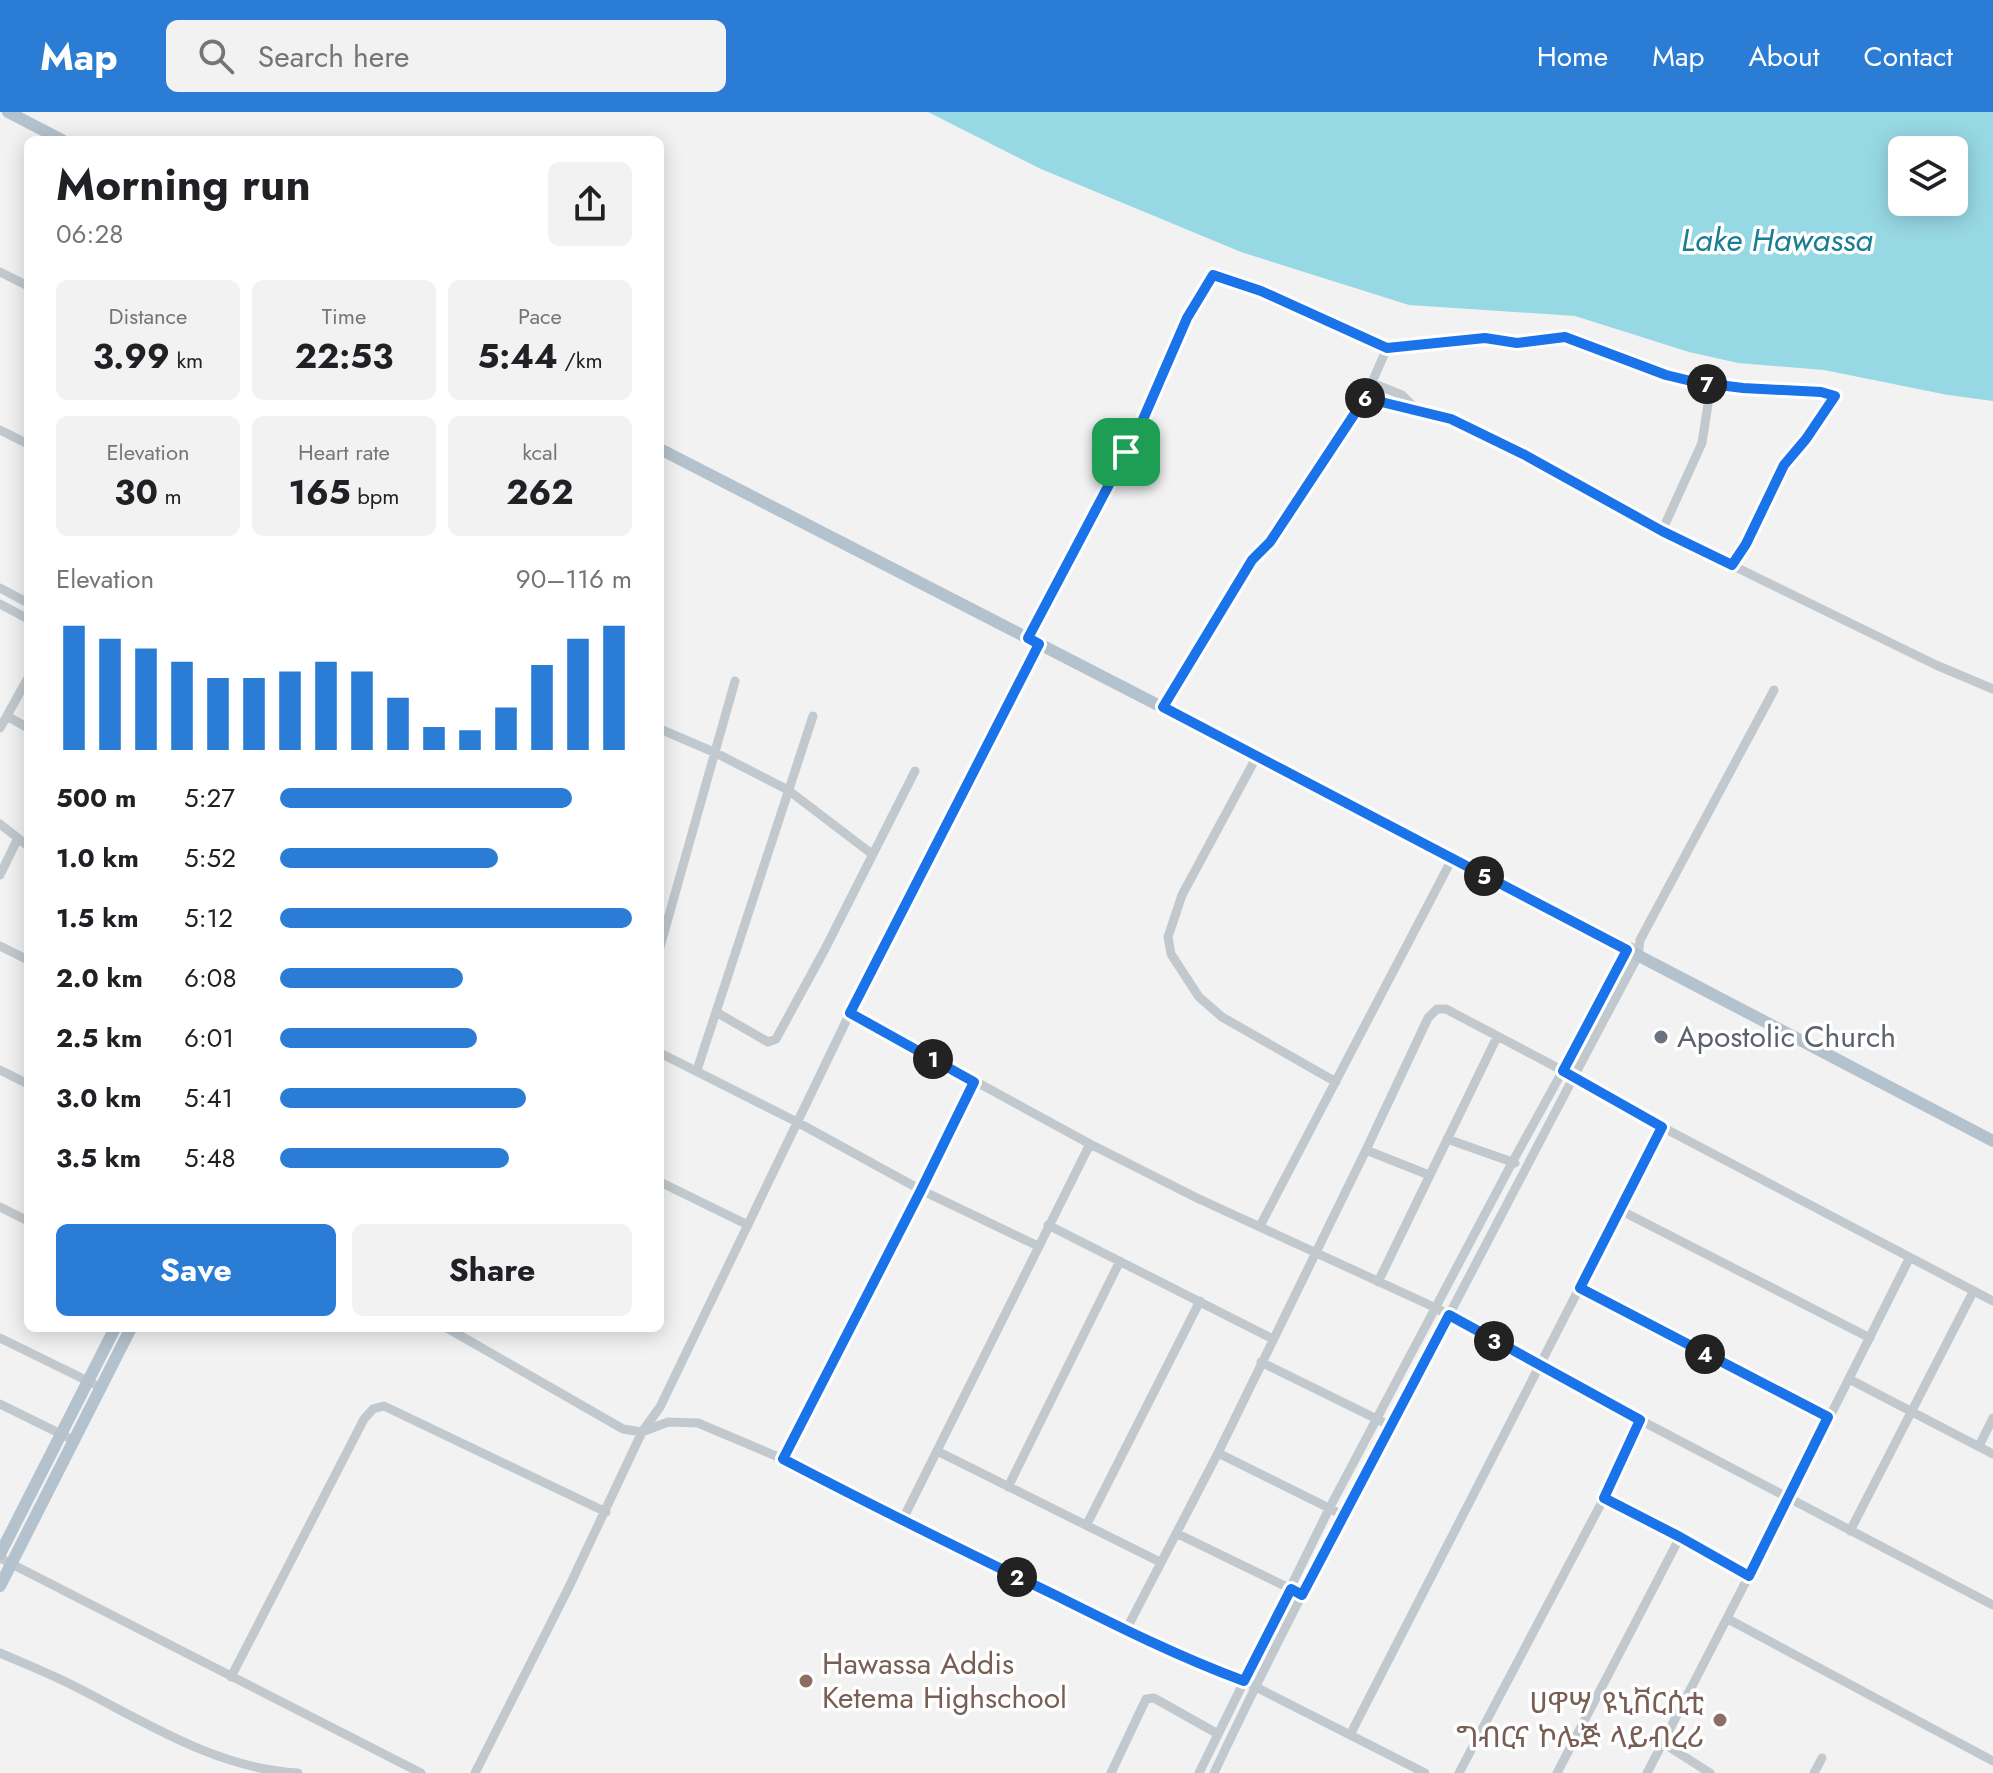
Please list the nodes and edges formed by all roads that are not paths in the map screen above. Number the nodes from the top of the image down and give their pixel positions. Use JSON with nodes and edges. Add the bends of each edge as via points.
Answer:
{"nodes":[{"id":1,"x":8,"y":112,"type":"edge"},
{"id":2,"x":54,"y":136,"type":"edge"},
{"id":3,"x":0,"y":272,"type":"edge"},
{"id":4,"x":24,"y":284,"type":"edge"},
{"id":5,"x":1387,"y":348,"type":"junction"},
{"id":6,"x":1372,"y":383,"type":"junction"},
{"id":7,"x":1711,"y":385,"type":"junction"},
{"id":8,"x":1365,"y":398,"type":"junction"},
{"id":9,"x":1416,"y":409,"type":"junction"},
{"id":10,"x":0,"y":430,"type":"edge"},
{"id":11,"x":24,"y":442,"type":"edge"},
{"id":12,"x":664,"y":451,"type":"edge"},
{"id":13,"x":1662,"y":531,"type":"junction"},
{"id":14,"x":1732,"y":565,"type":"junction"},
{"id":15,"x":0,"y":588,"type":"edge"},
{"id":16,"x":24,"y":598,"type":"edge"},
{"id":17,"x":24,"y":603,"type":"edge"},
{"id":18,"x":0,"y":604,"type":"edge"},
{"id":19,"x":17,"y":613,"type":"junction"},
{"id":20,"x":24,"y":617,"type":"edge"},
{"id":21,"x":1034,"y":641,"type":"junction"},
{"id":22,"x":735,"y":681,"type":"dead end"},
{"id":23,"x":24,"y":685,"type":"edge"},
{"id":24,"x":1993,"y":689,"type":"edge"},
{"id":25,"x":1774,"y":690,"type":"dead end"},
{"id":26,"x":1163,"y":707,"type":"junction"},
{"id":27,"x":7,"y":716,"type":"junction"},
{"id":28,"x":813,"y":716,"type":"dead end"},
{"id":29,"x":24,"y":726,"type":"edge"},
{"id":30,"x":0,"y":728,"type":"edge"},
{"id":31,"x":664,"y":731,"type":"edge"},
{"id":32,"x":716,"y":753,"type":"junction"},
{"id":33,"x":1257,"y":756,"type":"junction"},
{"id":34,"x":915,"y":771,"type":"dead end"},
{"id":35,"x":788,"y":790,"type":"junction"},
{"id":36,"x":0,"y":824,"type":"edge"},
{"id":37,"x":17,"y":840,"type":"junction"},
{"id":38,"x":24,"y":844,"type":"edge"},
{"id":39,"x":872,"y":854,"type":"junction"},
{"id":40,"x":1452,"y":859,"type":"junction"},
{"id":41,"x":0,"y":875,"type":"edge"},
{"id":42,"x":664,"y":933,"type":"edge"},
{"id":43,"x":0,"y":946,"type":"edge"},
{"id":44,"x":1632,"y":953,"type":"junction"},
{"id":45,"x":24,"y":958,"type":"edge"},
{"id":46,"x":716,"y":1012,"type":"junction"},
{"id":47,"x":850,"y":1013,"type":"junction"},
{"id":48,"x":1497,"y":1037,"type":"junction"},
{"id":49,"x":664,"y":1055,"type":"edge"},
{"id":50,"x":0,"y":1070,"type":"edge"},
{"id":51,"x":697,"y":1070,"type":"junction"},
{"id":52,"x":1563,"y":1071,"type":"junction"},
{"id":53,"x":1573,"y":1076,"type":"junction"},
{"id":54,"x":24,"y":1082,"type":"edge"},
{"id":55,"x":974,"y":1082,"type":"junction"},
{"id":56,"x":1336,"y":1082,"type":"junction"},
{"id":57,"x":797,"y":1122,"type":"junction"},
{"id":58,"x":1662,"y":1127,"type":"junction"},
{"id":59,"x":1447,"y":1139,"type":"junction"},
{"id":60,"x":1993,"y":1141,"type":"edge"},
{"id":61,"x":1090,"y":1144,"type":"junction"},
{"id":62,"x":1366,"y":1150,"type":"junction"},
{"id":63,"x":1513,"y":1161,"type":"junction"},
{"id":64,"x":1524,"y":1167,"type":"junction"},
{"id":65,"x":1429,"y":1175,"type":"junction"},
{"id":66,"x":664,"y":1184,"type":"edge"},
{"id":67,"x":921,"y":1190,"type":"junction"},
{"id":68,"x":0,"y":1207,"type":"edge"},
{"id":69,"x":1620,"y":1210,"type":"junction"},
{"id":70,"x":24,"y":1219,"type":"edge"},
{"id":71,"x":748,"y":1225,"type":"junction"},
{"id":72,"x":1048,"y":1225,"type":"junction"},
{"id":73,"x":1260,"y":1226,"type":"junction"},
{"id":74,"x":1038,"y":1246,"type":"junction"},
{"id":75,"x":1315,"y":1252,"type":"junction"},
{"id":76,"x":1909,"y":1259,"type":"junction"},
{"id":77,"x":1120,"y":1261,"type":"junction"},
{"id":78,"x":1378,"y":1282,"type":"junction"},
{"id":79,"x":1580,"y":1288,"type":"junction"},
{"id":80,"x":1973,"y":1292,"type":"junction"},
{"id":81,"x":1200,"y":1301,"type":"junction"},
{"id":82,"x":1993,"y":1301,"type":"edge"},
{"id":83,"x":1436,"y":1308,"type":"junction"},
{"id":84,"x":1449,"y":1315,"type":"junction"},
{"id":85,"x":113,"y":1332,"type":"edge"},
{"id":86,"x":129,"y":1332,"type":"edge"},
{"id":87,"x":454,"y":1332,"type":"edge"},
{"id":88,"x":0,"y":1338,"type":"edge"},
{"id":89,"x":1870,"y":1338,"type":"junction"},
{"id":90,"x":1273,"y":1339,"type":"junction"},
{"id":91,"x":1261,"y":1362,"type":"junction"},
{"id":92,"x":1539,"y":1367,"type":"junction"},
{"id":93,"x":1849,"y":1379,"type":"junction"},
{"id":94,"x":88,"y":1381,"type":"junction"},
{"id":95,"x":101,"y":1388,"type":"junction"},
{"id":96,"x":0,"y":1404,"type":"edge"},
{"id":97,"x":1913,"y":1411,"type":"junction"},
{"id":98,"x":1828,"y":1417,"type":"junction"},
{"id":99,"x":1993,"y":1418,"type":"edge"},
{"id":100,"x":1377,"y":1419,"type":"junction"},
{"id":101,"x":1640,"y":1420,"type":"junction"},
{"id":102,"x":1389,"y":1425,"type":"junction"},
{"id":103,"x":642,"y":1432,"type":"junction"},
{"id":104,"x":61,"y":1434,"type":"junction"},
{"id":105,"x":75,"y":1441,"type":"junction"},
{"id":106,"x":1979,"y":1446,"type":"junction"},
{"id":107,"x":53,"y":1451,"type":"junction"},
{"id":108,"x":937,"y":1451,"type":"junction"},
{"id":109,"x":1218,"y":1453,"type":"junction"},
{"id":110,"x":1993,"y":1454,"type":"edge"},
{"id":111,"x":66,"y":1459,"type":"junction"},
{"id":112,"x":783,"y":1459,"type":"junction"},
{"id":113,"x":1008,"y":1487,"type":"junction"},
{"id":114,"x":1604,"y":1498,"type":"junction"},
{"id":115,"x":1790,"y":1499,"type":"junction"},
{"id":116,"x":1330,"y":1507,"type":"junction"},
{"id":117,"x":606,"y":1512,"type":"junction"},
{"id":118,"x":1343,"y":1515,"type":"junction"},
{"id":119,"x":902,"y":1521,"type":"junction"},
{"id":120,"x":1087,"y":1524,"type":"junction"},
{"id":121,"x":1850,"y":1531,"type":"junction"},
{"id":122,"x":1176,"y":1533,"type":"junction"},
{"id":123,"x":1680,"y":1537,"type":"junction"},
{"id":124,"x":4,"y":1559,"type":"edge"},
{"id":125,"x":1160,"y":1562,"type":"junction"},
{"id":126,"x":1749,"y":1576,"type":"junction"},
{"id":127,"x":0,"y":1586,"type":"edge"},
{"id":128,"x":1291,"y":1589,"type":"junction"},
{"id":129,"x":1302,"y":1595,"type":"junction"},
{"id":130,"x":1993,"y":1605,"type":"edge"},
{"id":131,"x":1728,"y":1619,"type":"junction"},
{"id":132,"x":1126,"y":1630,"type":"junction"},
{"id":133,"x":0,"y":1653,"type":"edge"},
{"id":134,"x":231,"y":1677,"type":"junction"},
{"id":135,"x":1244,"y":1681,"type":"junction"},
{"id":136,"x":1255,"y":1687,"type":"junction"},
{"id":137,"x":1218,"y":1734,"type":"junction"},
{"id":138,"x":1350,"y":1735,"type":"junction"},
{"id":139,"x":1663,"y":1743,"type":"junction"},
{"id":140,"x":1822,"y":1758,"type":"dead end"},
{"id":141,"x":1993,"y":1761,"type":"edge"},
{"id":142,"x":298,"y":1773,"type":"edge"},
{"id":143,"x":421,"y":1773,"type":"edge"},
{"id":144,"x":475,"y":1773,"type":"edge"},
{"id":145,"x":1111,"y":1773,"type":"edge"},
{"id":146,"x":1199,"y":1773,"type":"edge"},
{"id":147,"x":1214,"y":1773,"type":"edge"},
{"id":148,"x":1425,"y":1773,"type":"edge"},
{"id":149,"x":1459,"y":1773,"type":"edge"},
{"id":150,"x":1557,"y":1773,"type":"edge"},
{"id":151,"x":1647,"y":1773,"type":"edge"},
{"id":152,"x":1710,"y":1773,"type":"edge"},
{"id":153,"x":1814,"y":1773,"type":"edge"}],
"edges":[{"from":1,"to":2,"type":"main road"},
{"from":3,"to":4,"type":"street"},
{"from":5,"to":6,"type":"street"},
{"from":5,"to":7,"type":"street","via":[[1565,337],[1666,375]]},
{"from":5,"to":21,"type":"street","via":[[1213,275],[1187,318]]},
{"from":6,"to":8,"type":"street"},
{"from":6,"to":9,"type":"street","via":[[1402,395]]},
{"from":7,"to":13,"type":"street","via":[[1702,443]]},
{"from":7,"to":14,"type":"street","via":[[1835,396],[1784,465]]},
{"from":8,"to":9,"type":"street"},
{"from":8,"to":26,"type":"street","via":[[1270,542],[1252,560]]},
{"from":9,"to":13,"type":"street","via":[[1492,439]]},
{"from":10,"to":11,"type":"street"},
{"from":12,"to":21,"type":"main road"},
{"from":13,"to":14,"type":"street"},
{"from":14,"to":24,"type":"street"},
{"from":15,"to":16,"type":"street"},
{"from":17,"to":19,"type":"street"},
{"from":18,"to":19,"type":"street"},
{"from":19,"to":20,"type":"street"},
{"from":21,"to":26,"type":"main road"},
{"from":21,"to":47,"type":"street"},
{"from":22,"to":32,"type":"street"},
{"from":23,"to":27,"type":"street"},
{"from":25,"to":44,"type":"street"},
{"from":26,"to":33,"type":"main road"},
{"from":27,"to":29,"type":"street"},
{"from":27,"to":30,"type":"street"},
{"from":28,"to":35,"type":"street"},
{"from":31,"to":32,"type":"street"},
{"from":32,"to":35,"type":"street"},
{"from":32,"to":42,"type":"street"},
{"from":33,"to":40,"type":"main road"},
{"from":33,"to":56,"type":"street","via":[[1182,895],[1168,937],[1171,954],[1199,997],[1222,1017]]},
{"from":34,"to":39,"type":"street"},
{"from":35,"to":39,"type":"street"},
{"from":35,"to":46,"type":"street"},
{"from":36,"to":37,"type":"street"},
{"from":37,"to":38,"type":"street"},
{"from":37,"to":41,"type":"street"},
{"from":39,"to":46,"type":"street","via":[[776,1039],[768,1042]]},
{"from":40,"to":44,"type":"main road"},
{"from":40,"to":56,"type":"street"},
{"from":43,"to":45,"type":"street"},
{"from":44,"to":52,"type":"street"},
{"from":44,"to":53,"type":"street"},
{"from":44,"to":60,"type":"main road"},
{"from":46,"to":51,"type":"street"},
{"from":47,"to":55,"type":"street"},
{"from":47,"to":57,"type":"street"},
{"from":48,"to":52,"type":"street"},
{"from":48,"to":59,"type":"street"},
{"from":48,"to":62,"type":"street","via":[[1446,1009],[1432,1012]]},
{"from":49,"to":51,"type":"street"},
{"from":50,"to":54,"type":"street"},
{"from":51,"to":57,"type":"street"},
{"from":52,"to":53,"type":"street"},
{"from":52,"to":63,"type":"street"},
{"from":53,"to":58,"type":"street"},
{"from":53,"to":64,"type":"street"},
{"from":55,"to":61,"type":"street"},
{"from":55,"to":67,"type":"street"},
{"from":56,"to":73,"type":"street"},
{"from":57,"to":67,"type":"street"},
{"from":57,"to":71,"type":"street"},
{"from":58,"to":69,"type":"street"},
{"from":58,"to":76,"type":"street"},
{"from":59,"to":63,"type":"street"},
{"from":59,"to":65,"type":"street"},
{"from":61,"to":72,"type":"street"},
{"from":61,"to":73,"type":"street"},
{"from":62,"to":65,"type":"street"},
{"from":62,"to":75,"type":"street"},
{"from":63,"to":64,"type":"street"},
{"from":63,"to":83,"type":"street"},
{"from":64,"to":84,"type":"street"},
{"from":65,"to":78,"type":"street"},
{"from":66,"to":71,"type":"street"},
{"from":67,"to":74,"type":"street"},
{"from":67,"to":112,"type":"street"},
{"from":68,"to":70,"type":"street"},
{"from":69,"to":79,"type":"street"},
{"from":69,"to":89,"type":"street"},
{"from":71,"to":103,"type":"street","via":[[660,1407]]},
{"from":72,"to":74,"type":"street"},
{"from":72,"to":77,"type":"street"},
{"from":73,"to":75,"type":"street"},
{"from":74,"to":108,"type":"street"},
{"from":75,"to":78,"type":"street"},
{"from":75,"to":90,"type":"street"},
{"from":76,"to":80,"type":"street"},
{"from":76,"to":89,"type":"street"},
{"from":77,"to":81,"type":"street"},
{"from":77,"to":113,"type":"street"},
{"from":78,"to":83,"type":"street"},
{"from":79,"to":92,"type":"street"},
{"from":79,"to":98,"type":"street"},
{"from":80,"to":82,"type":"street"},
{"from":80,"to":97,"type":"street"},
{"from":81,"to":90,"type":"street"},
{"from":81,"to":120,"type":"street"},
{"from":83,"to":84,"type":"street"},
{"from":83,"to":100,"type":"street"},
{"from":84,"to":92,"type":"street"},
{"from":84,"to":102,"type":"street"},
{"from":85,"to":94,"type":"main road"},
{"from":86,"to":95,"type":"main road"},
{"from":87,"to":103,"type":"street","via":[[623,1429]]},
{"from":88,"to":94,"type":"street"},
{"from":89,"to":93,"type":"street"},
{"from":90,"to":91,"type":"street"},
{"from":91,"to":100,"type":"street"},
{"from":91,"to":109,"type":"street"},
{"from":92,"to":101,"type":"street"},
{"from":92,"to":138,"type":"street"},
{"from":93,"to":97,"type":"street"},
{"from":93,"to":98,"type":"street"},
{"from":94,"to":95,"type":"street"},
{"from":94,"to":104,"type":"main road"},
{"from":95,"to":105,"type":"main road"},
{"from":96,"to":104,"type":"street"},
{"from":97,"to":106,"type":"street"},
{"from":97,"to":121,"type":"street"},
{"from":98,"to":115,"type":"street"},
{"from":99,"to":106,"type":"street"},
{"from":100,"to":102,"type":"street"},
{"from":100,"to":116,"type":"street"},
{"from":101,"to":114,"type":"street"},
{"from":101,"to":115,"type":"street"},
{"from":102,"to":118,"type":"street"},
{"from":103,"to":112,"type":"street","via":[[668,1422],[698,1423]]},
{"from":103,"to":117,"type":"street"},
{"from":104,"to":105,"type":"street"},
{"from":104,"to":107,"type":"main road"},
{"from":105,"to":111,"type":"main road"},
{"from":106,"to":110,"type":"street"},
{"from":107,"to":111,"type":"street"},
{"from":107,"to":124,"type":"main road"},
{"from":108,"to":113,"type":"street"},
{"from":108,"to":119,"type":"street"},
{"from":109,"to":116,"type":"street"},
{"from":109,"to":122,"type":"street"},
{"from":111,"to":124,"type":"main road"},
{"from":112,"to":119,"type":"street"},
{"from":113,"to":120,"type":"street"},
{"from":114,"to":123,"type":"street"},
{"from":114,"to":149,"type":"street"},
{"from":115,"to":121,"type":"street"},
{"from":115,"to":126,"type":"street"},
{"from":116,"to":118,"type":"street"},
{"from":116,"to":128,"type":"street"},
{"from":117,"to":134,"type":"street","via":[[384,1406],[373,1409]]},
{"from":117,"to":144,"type":"street"},
{"from":118,"to":129,"type":"street"},
{"from":119,"to":132,"type":"street"},
{"from":120,"to":125,"type":"street"},
{"from":121,"to":130,"type":"street"},
{"from":122,"to":125,"type":"street"},
{"from":122,"to":128,"type":"street"},
{"from":123,"to":126,"type":"street"},
{"from":123,"to":150,"type":"street"},
{"from":124,"to":127,"type":"main road"},
{"from":124,"to":134,"type":"street"},
{"from":125,"to":132,"type":"street"},
{"from":126,"to":131,"type":"street"},
{"from":128,"to":129,"type":"street"},
{"from":128,"to":135,"type":"street"},
{"from":129,"to":136,"type":"street"},
{"from":131,"to":139,"type":"street"},
{"from":131,"to":141,"type":"street"},
{"from":132,"to":135,"type":"street"},
{"from":133,"to":142,"type":"street","via":[[194,1745],[245,1765]]},
{"from":134,"to":143,"type":"street"},
{"from":135,"to":136,"type":"street"},
{"from":135,"to":137,"type":"street"},
{"from":136,"to":138,"type":"street"},
{"from":136,"to":147,"type":"street"},
{"from":137,"to":145,"type":"street","via":[[1154,1698],[1146,1699]]},
{"from":137,"to":146,"type":"street"},
{"from":138,"to":148,"type":"street"},
{"from":139,"to":151,"type":"street"},
{"from":139,"to":152,"type":"street"},
{"from":140,"to":153,"type":"street"}]}
